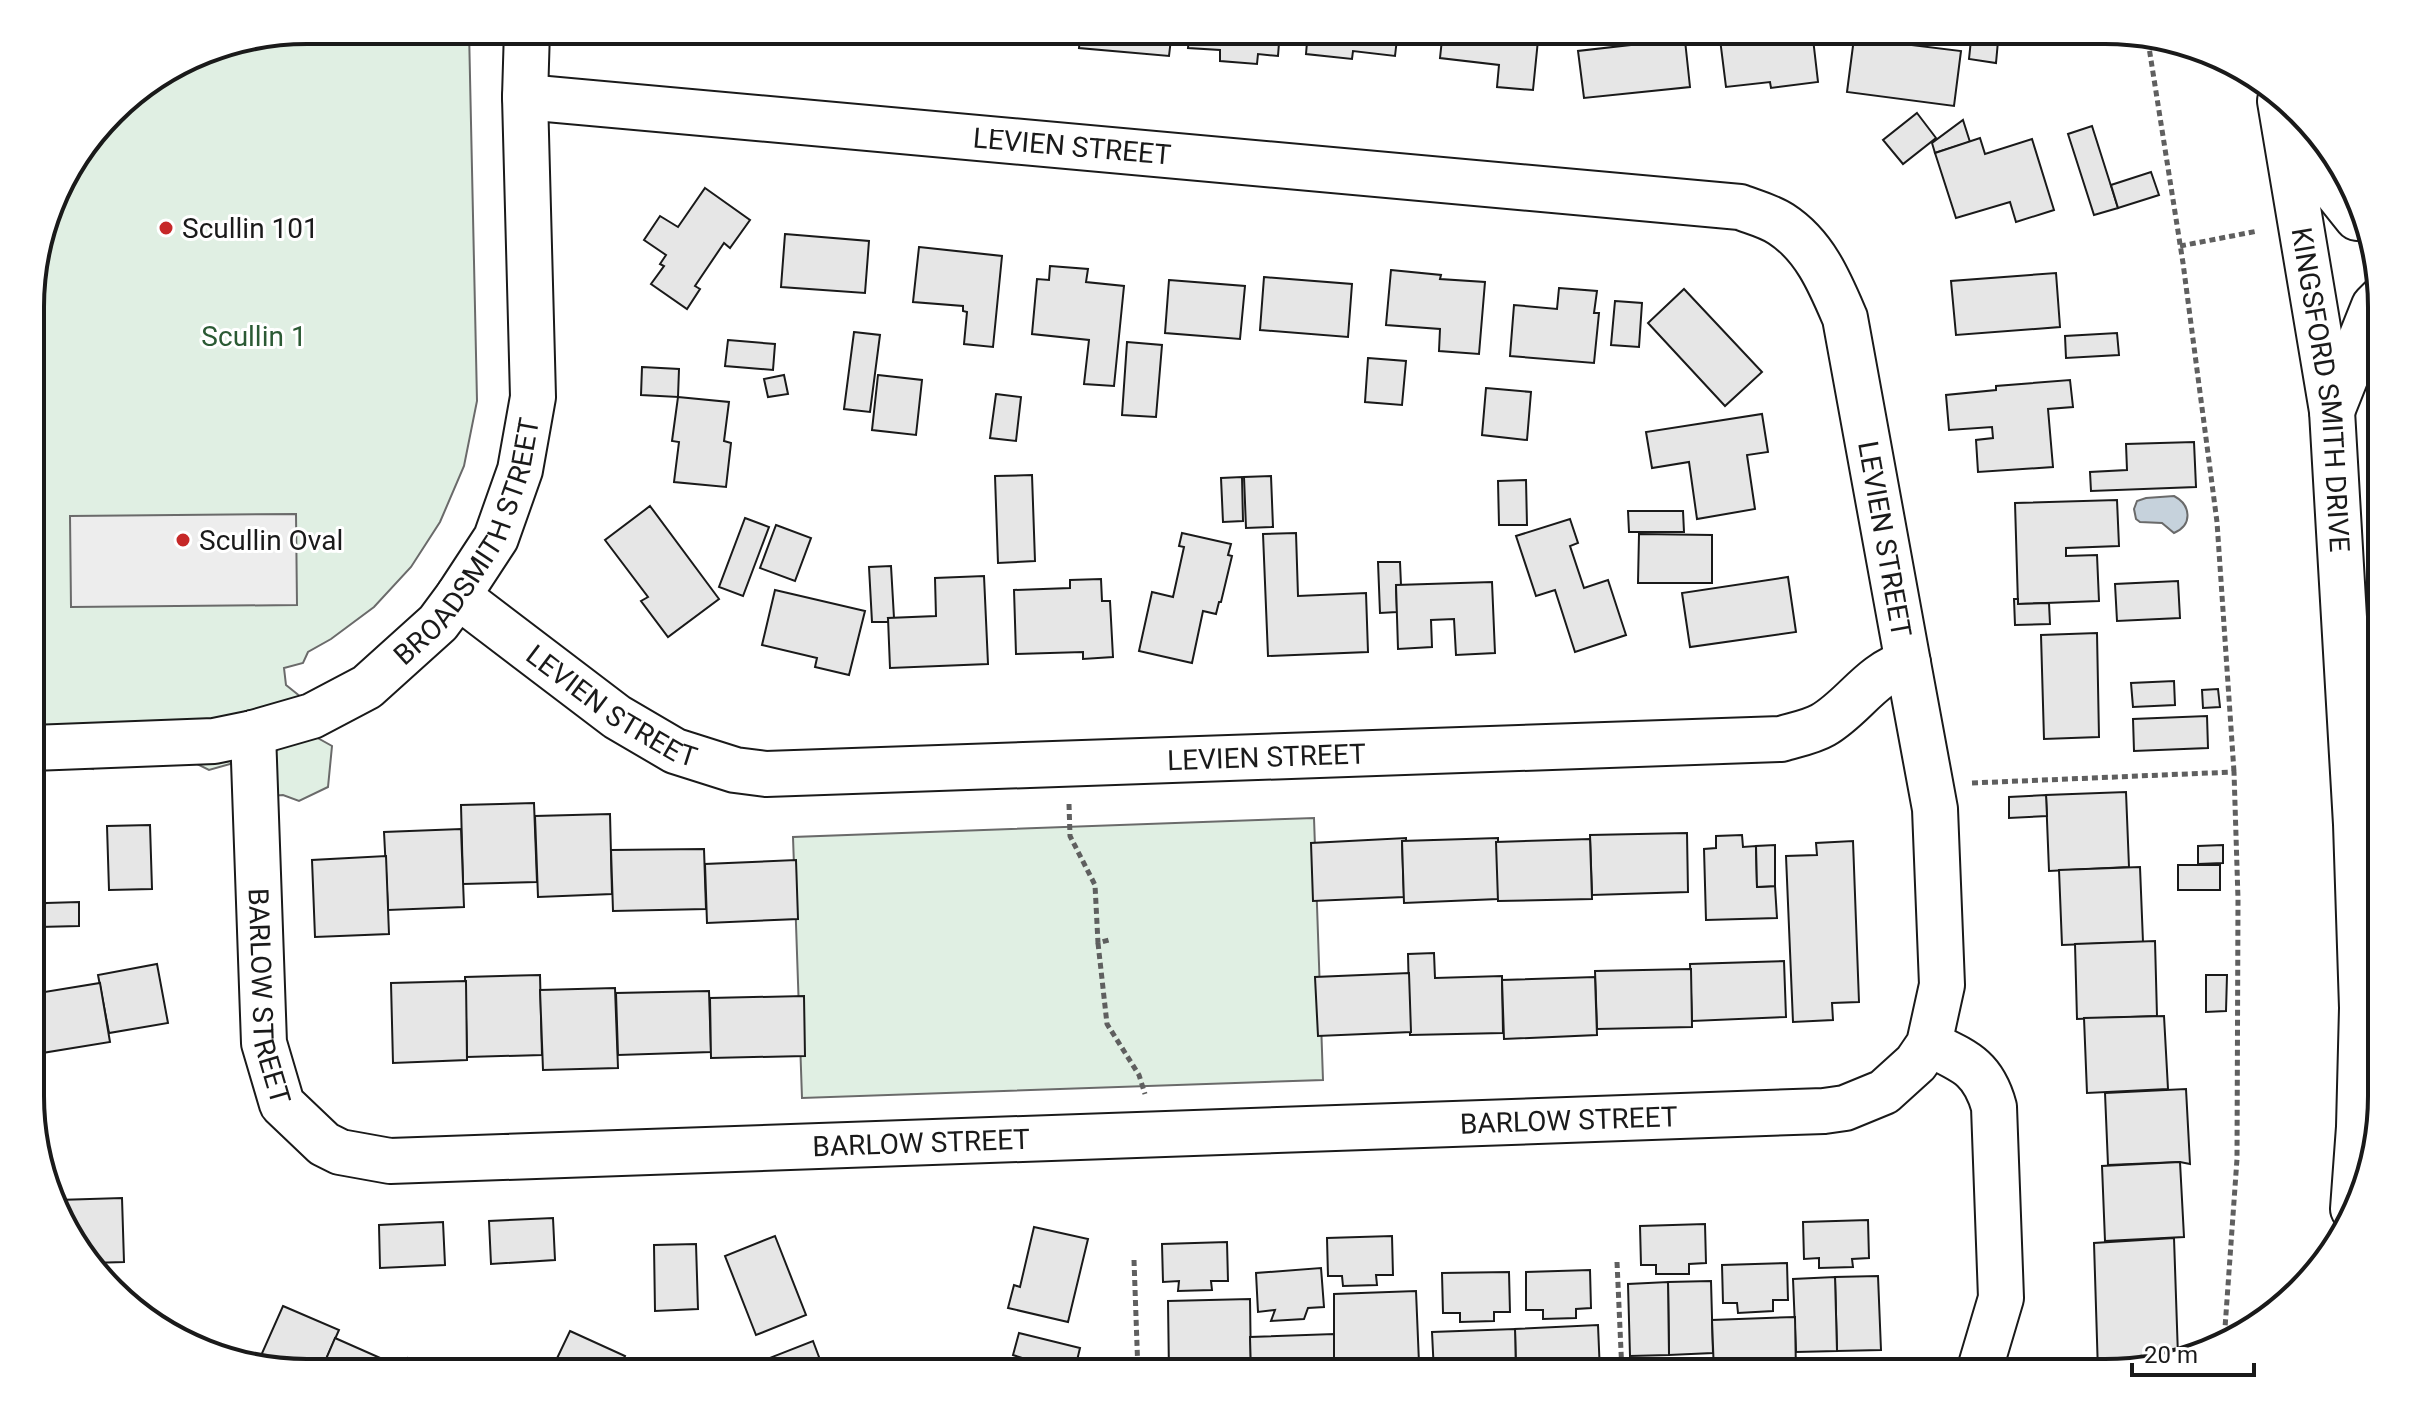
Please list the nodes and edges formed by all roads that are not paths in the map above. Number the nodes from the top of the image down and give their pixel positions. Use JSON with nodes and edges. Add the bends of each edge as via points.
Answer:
{"nodes":[{"id":1,"x":527,"y":44,"type":"edge"},
{"id":2,"x":525,"y":97,"type":"junction"},
{"id":3,"x":2282,"y":114,"type":"edge"},
{"id":4,"x":2346,"y":203,"type":"edge"},
{"id":5,"x":2367,"y":324,"type":"edge"},
{"id":6,"x":2332,"y":411,"type":"junction"},
{"id":7,"x":458,"y":596,"type":"junction"},
{"id":8,"x":1908,"y":663,"type":"junction"},
{"id":9,"x":253,"y":733,"type":"junction"},
{"id":10,"x":44,"y":748,"type":"edge"},
{"id":11,"x":1929,"y":1044,"type":"junction"},
{"id":12,"x":2356,"y":1174,"type":"edge"},
{"id":13,"x":1983,"y":1358,"type":"edge"}],
"edges":[{"from":1,"to":2,"type":"street","name":"BROADSMITH STREET"},
{"from":2,"to":7,"type":"street","name":"BROADSMITH STREET","via":[[533,397],[520,470],[496,538]]},
{"from":2,"to":8,"type":"street","name":"LEVIEN STREET","via":[[1740,207],[1766,217],[1797,236],[1826,273],[1845,318]]},
{"from":3,"to":4,"type":"street"},
{"from":3,"to":6,"type":"street","name":"KINGSFORD SMITH DRIVE"},
{"from":5,"to":6,"type":"street"},
{"from":6,"to":12,"type":"street","name":"KINGSFORD SMITH DRIVE","via":[[2362,1008]]},
{"from":7,"to":8,"type":"street","name":"LEVIEN STREET","via":[[617,717],[675,751],[766,774],[1781,739],[1823,725],[1875,679]]},
{"from":7,"to":9,"type":"street","name":"BROADSMITH STREET","via":[[438,623],[367,687],[312,716]]},
{"from":8,"to":11,"type":"street","name":"BARLOW STREET","via":[[1935,809],[1942,985]]},
{"from":9,"to":10,"type":"street","name":"BROADSMITH STREET","via":[[214,741]]},
{"from":9,"to":11,"type":"street","name":"BARLOW STREET","via":[[264,1043],[282,1104],[324,1144],[340,1152],[390,1161],[1845,1108],[1884,1092]]},
{"from":11,"to":13,"type":"street","via":[[1967,1063],[1988,1084],[1994,1107],[2001,1298]]}]}
